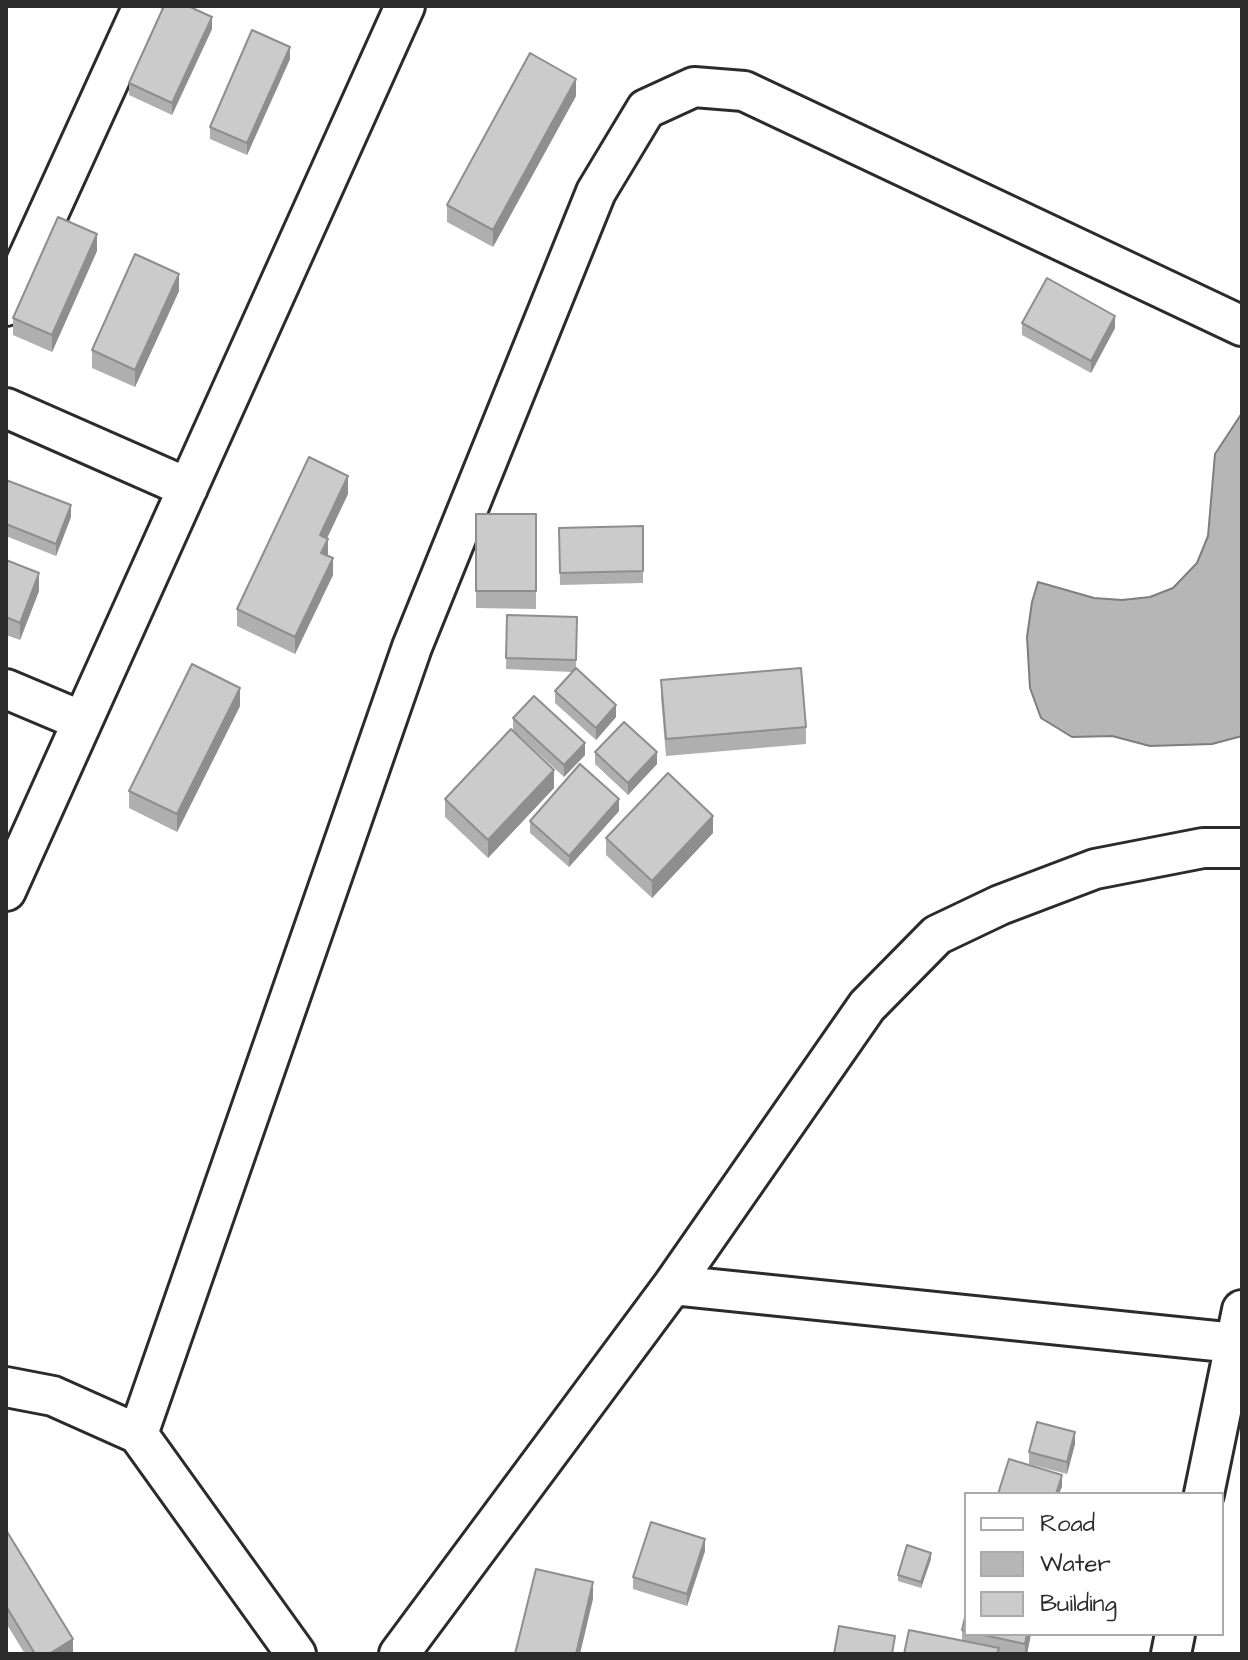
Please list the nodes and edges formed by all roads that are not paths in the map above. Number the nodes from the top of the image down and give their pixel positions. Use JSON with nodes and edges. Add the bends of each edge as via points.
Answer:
{"nodes":[{"id":1,"x":143,"y":6,"type":"edge"},
{"id":2,"x":405,"y":6,"type":"edge"},
{"id":3,"x":6,"y":306,"type":"edge"},
{"id":4,"x":1242,"y":326,"type":"edge"},
{"id":5,"x":6,"y":408,"type":"edge"},
{"id":6,"x":188,"y":488,"type":"junction"},
{"id":7,"x":6,"y":689,"type":"edge"},
{"id":8,"x":82,"y":721,"type":"junction"},
{"id":9,"x":1242,"y":848,"type":"edge"},
{"id":10,"x":6,"y":891,"type":"edge"},
{"id":11,"x":673,"y":1285,"type":"junction"},
{"id":12,"x":1239,"y":1326,"type":"edge"},
{"id":13,"x":6,"y":1387,"type":"edge"},
{"id":14,"x":138,"y":1434,"type":"junction"},
{"id":15,"x":1204,"y":1492,"type":"edge"},
{"id":16,"x":296,"y":1654,"type":"edge"},
{"id":17,"x":399,"y":1654,"type":"edge"}],
"edges":[{"from":1,"to":3,"type":"street"},
{"from":2,"to":6,"type":"street"},
{"from":4,"to":14,"type":"street","via":[[744,91],[694,87],[646,109],[596,192],[412,647]]},
{"from":5,"to":6,"type":"street"},
{"from":6,"to":8,"type":"street"},
{"from":7,"to":8,"type":"street"},
{"from":8,"to":10,"type":"street"},
{"from":9,"to":11,"type":"street","via":[[1203,848],[1095,869],[937,935],[867,1006]]},
{"from":11,"to":12,"type":"street"},
{"from":11,"to":17,"type":"street"},
{"from":12,"to":15,"type":"street"},
{"from":13,"to":14,"type":"street","via":[[53,1396]]},
{"from":14,"to":16,"type":"street"}]}
